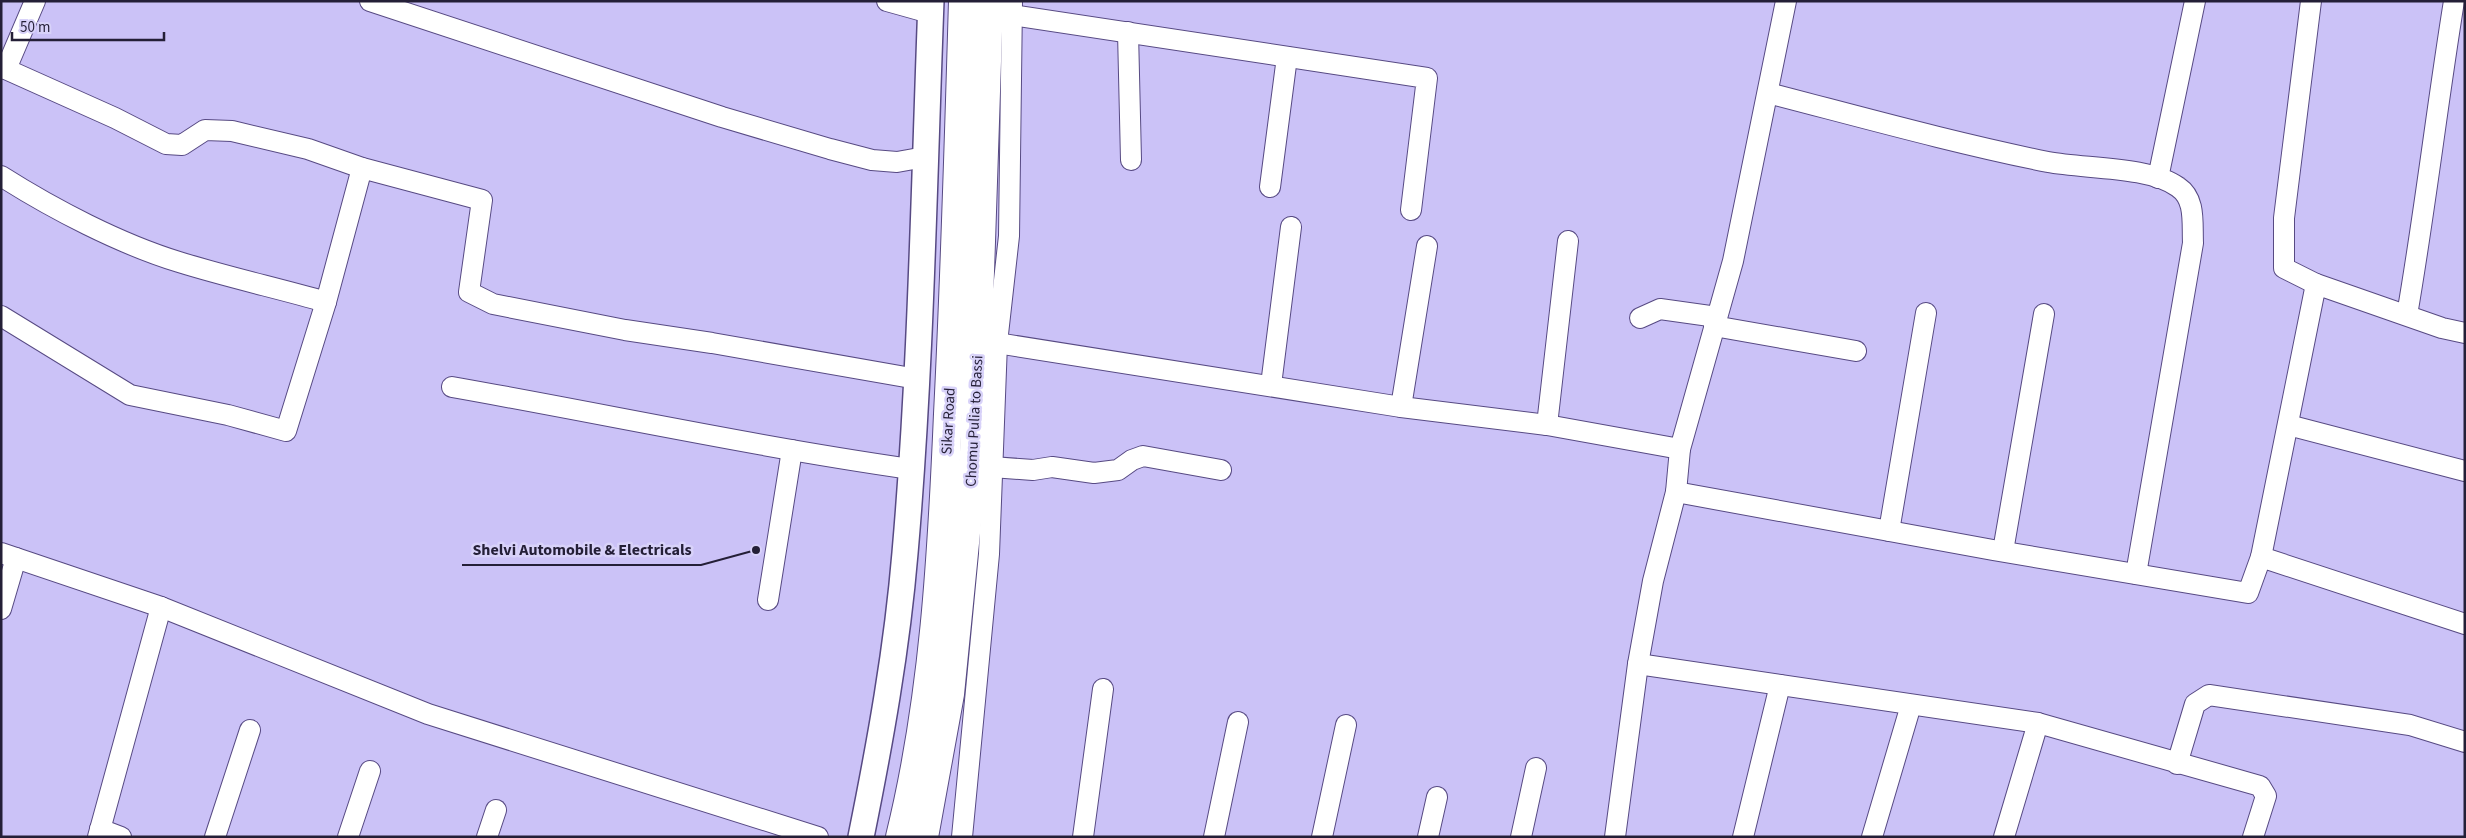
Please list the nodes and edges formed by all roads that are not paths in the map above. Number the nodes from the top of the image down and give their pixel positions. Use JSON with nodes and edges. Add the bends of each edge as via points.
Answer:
{"nodes":[{"id":1,"x":35,"y":1,"type":"edge"},
{"id":2,"x":370,"y":1,"type":"edge"},
{"id":3,"x":887,"y":1,"type":"edge"},
{"id":4,"x":964,"y":1,"type":"edge"},
{"id":5,"x":989,"y":1,"type":"edge"},
{"id":6,"x":1786,"y":1,"type":"edge"},
{"id":7,"x":2195,"y":1,"type":"edge"},
{"id":8,"x":2311,"y":1,"type":"edge"},
{"id":9,"x":2454,"y":1,"type":"edge"},
{"id":10,"x":931,"y":7,"type":"edge"},
{"id":11,"x":1012,"y":8,"type":"edge"},
{"id":12,"x":1128,"y":32,"type":"junction"},
{"id":13,"x":1287,"y":56,"type":"junction"},
{"id":14,"x":4,"y":68,"type":"edge"},
{"id":15,"x":1768,"y":92,"type":"junction"},
{"id":16,"x":925,"y":158,"type":"junction"},
{"id":17,"x":1131,"y":160,"type":"dead end"},
{"id":18,"x":362,"y":168,"type":"junction"},
{"id":19,"x":1,"y":176,"type":"edge"},
{"id":20,"x":2158,"y":178,"type":"junction"},
{"id":21,"x":1270,"y":187,"type":"dead end"},
{"id":22,"x":1411,"y":210,"type":"dead end"},
{"id":23,"x":1291,"y":227,"type":"dead end"},
{"id":24,"x":1568,"y":241,"type":"dead end"},
{"id":25,"x":1426,"y":246,"type":"dead end"},
{"id":26,"x":2316,"y":284,"type":"junction"},
{"id":27,"x":326,"y":302,"type":"junction"},
{"id":28,"x":1926,"y":314,"type":"dead end"},
{"id":29,"x":2044,"y":314,"type":"dead end"},
{"id":30,"x":2407,"y":315,"type":"junction"},
{"id":31,"x":1,"y":316,"type":"edge"},
{"id":32,"x":1640,"y":318,"type":"dead end"},
{"id":33,"x":1716,"y":322,"type":"junction"},
{"id":34,"x":2465,"y":334,"type":"edge"},
{"id":35,"x":997,"y":343,"type":"junction"},
{"id":36,"x":1856,"y":351,"type":"dead end"},
{"id":37,"x":917,"y":379,"type":"junction"},
{"id":38,"x":1271,"y":386,"type":"junction"},
{"id":39,"x":452,"y":387,"type":"dead end"},
{"id":40,"x":1401,"y":407,"type":"junction"},
{"id":41,"x":2288,"y":425,"type":"junction"},
{"id":42,"x":1547,"y":426,"type":"junction"},
{"id":43,"x":1680,"y":449,"type":"junction"},
{"id":44,"x":792,"y":450,"type":"junction"},
{"id":45,"x":992,"y":467,"type":"junction"},
{"id":46,"x":911,"y":469,"type":"junction"},
{"id":47,"x":1221,"y":470,"type":"dead end"},
{"id":48,"x":2465,"y":471,"type":"edge"},
{"id":49,"x":1676,"y":492,"type":"junction"},
{"id":50,"x":1889,"y":531,"type":"junction"},
{"id":51,"x":2003,"y":551,"type":"junction"},
{"id":52,"x":9,"y":555,"type":"edge"},
{"id":53,"x":2262,"y":557,"type":"junction"},
{"id":54,"x":2136,"y":574,"type":"junction"},
{"id":55,"x":768,"y":600,"type":"dead end"},
{"id":56,"x":161,"y":607,"type":"junction"},
{"id":57,"x":1,"y":609,"type":"edge"},
{"id":58,"x":2465,"y":624,"type":"edge"},
{"id":59,"x":1638,"y":664,"type":"junction"},
{"id":60,"x":1780,"y":685,"type":"junction"},
{"id":61,"x":1104,"y":689,"type":"dead end"},
{"id":62,"x":1911,"y":704,"type":"junction"},
{"id":63,"x":1238,"y":722,"type":"dead end"},
{"id":64,"x":2038,"y":723,"type":"junction"},
{"id":65,"x":1346,"y":725,"type":"dead end"},
{"id":66,"x":250,"y":730,"type":"dead end"},
{"id":67,"x":2465,"y":742,"type":"edge"},
{"id":68,"x":2177,"y":764,"type":"junction"},
{"id":69,"x":1536,"y":768,"type":"dead end"},
{"id":70,"x":370,"y":771,"type":"dead end"},
{"id":71,"x":1437,"y":797,"type":"dead end"},
{"id":72,"x":496,"y":810,"type":"dead end"},
{"id":73,"x":99,"y":833,"type":"edge"},
{"id":74,"x":121,"y":837,"type":"edge"},
{"id":75,"x":215,"y":837,"type":"edge"},
{"id":76,"x":348,"y":837,"type":"edge"},
{"id":77,"x":487,"y":837,"type":"edge"},
{"id":78,"x":818,"y":837,"type":"edge"},
{"id":79,"x":861,"y":837,"type":"edge"},
{"id":80,"x":900,"y":837,"type":"edge"},
{"id":81,"x":924,"y":837,"type":"edge"},
{"id":82,"x":962,"y":837,"type":"edge"},
{"id":83,"x":1083,"y":837,"type":"edge"},
{"id":84,"x":1214,"y":837,"type":"edge"},
{"id":85,"x":1322,"y":837,"type":"edge"},
{"id":86,"x":1428,"y":837,"type":"edge"},
{"id":87,"x":1521,"y":837,"type":"edge"},
{"id":88,"x":1615,"y":837,"type":"edge"},
{"id":89,"x":1743,"y":837,"type":"edge"},
{"id":90,"x":1872,"y":837,"type":"edge"},
{"id":91,"x":2004,"y":837,"type":"edge"},
{"id":92,"x":2253,"y":837,"type":"edge"}],
"edges":[{"from":1,"to":14,"type":"street"},
{"from":2,"to":16,"type":"street","via":[[830,150],[872,160],[897,162]]},
{"from":3,"to":10,"type":"street"},
{"from":4,"to":80,"type":"highway","name":"Sikar Road","via":[[943,520],[928,685]]},
{"from":5,"to":81,"type":"highway","name":"Chomu Pulia to Bassi","via":[[974,452],[950,694]]},
{"from":6,"to":15,"type":"street"},
{"from":7,"to":20,"type":"street"},
{"from":8,"to":26,"type":"street","via":[[2284,218],[2284,268]]},
{"from":9,"to":30,"type":"street"},
{"from":10,"to":16,"type":"main road"},
{"from":11,"to":12,"type":"street"},
{"from":11,"to":35,"type":"street","via":[[1009,236]]},
{"from":12,"to":13,"type":"street"},
{"from":12,"to":17,"type":"street"},
{"from":13,"to":21,"type":"street"},
{"from":13,"to":22,"type":"street","via":[[1426,78]]},
{"from":14,"to":18,"type":"street","via":[[166,144],[182,145],[205,130],[232,131],[308,150]]},
{"from":15,"to":20,"type":"street","via":[[2014,155],[2063,165],[2150,174]]},
{"from":15,"to":33,"type":"street","via":[[1733,261]]},
{"from":16,"to":37,"type":"main road"},
{"from":18,"to":27,"type":"street"},
{"from":18,"to":37,"type":"street","via":[[482,200],[469,292],[493,304],[625,330]]},
{"from":19,"to":27,"type":"street","via":[[45,204],[132,245],[179,262]]},
{"from":20,"to":54,"type":"street","via":[[2179,187],[2192,205],[2193,242]]},
{"from":23,"to":38,"type":"street"},
{"from":24,"to":42,"type":"street"},
{"from":25,"to":40,"type":"street"},
{"from":26,"to":30,"type":"street"},
{"from":26,"to":41,"type":"street"},
{"from":27,"to":31,"type":"street","via":[[286,431],[228,415],[130,395]]},
{"from":28,"to":50,"type":"street"},
{"from":29,"to":51,"type":"street"},
{"from":30,"to":34,"type":"street"},
{"from":32,"to":33,"type":"street","via":[[1660,309]]},
{"from":33,"to":36,"type":"street"},
{"from":33,"to":43,"type":"street"},
{"from":35,"to":38,"type":"street"},
{"from":35,"to":45,"type":"street"},
{"from":37,"to":46,"type":"main road"},
{"from":38,"to":40,"type":"street"},
{"from":39,"to":44,"type":"street"},
{"from":40,"to":42,"type":"street"},
{"from":41,"to":48,"type":"street"},
{"from":41,"to":53,"type":"street"},
{"from":42,"to":43,"type":"street"},
{"from":43,"to":49,"type":"street"},
{"from":44,"to":46,"type":"street"},
{"from":44,"to":55,"type":"street"},
{"from":45,"to":47,"type":"street","via":[[1033,470],[1052,467],[1094,473],[1118,470],[1143,456]]},
{"from":45,"to":82,"type":"street","via":[[989,554]]},
{"from":46,"to":79,"type":"main road","via":[[894,655]]},
{"from":49,"to":50,"type":"street"},
{"from":49,"to":59,"type":"street","via":[[1653,581]]},
{"from":50,"to":51,"type":"street"},
{"from":51,"to":54,"type":"street"},
{"from":52,"to":56,"type":"street"},
{"from":52,"to":57,"type":"street"},
{"from":53,"to":54,"type":"street","via":[[2248,593]]},
{"from":53,"to":58,"type":"street"},
{"from":56,"to":73,"type":"street"},
{"from":56,"to":78,"type":"street","via":[[428,714]]},
{"from":59,"to":60,"type":"street"},
{"from":59,"to":88,"type":"street"},
{"from":60,"to":62,"type":"street"},
{"from":60,"to":89,"type":"street"},
{"from":61,"to":83,"type":"street"},
{"from":62,"to":64,"type":"street"},
{"from":62,"to":90,"type":"street"},
{"from":63,"to":84,"type":"street"},
{"from":64,"to":68,"type":"street"},
{"from":64,"to":91,"type":"street"},
{"from":65,"to":85,"type":"street"},
{"from":66,"to":75,"type":"street"},
{"from":67,"to":68,"type":"street","via":[[2410,725],[2209,694],[2195,704]]},
{"from":68,"to":92,"type":"street","via":[[2260,786],[2266,796]]},
{"from":69,"to":87,"type":"street"},
{"from":70,"to":76,"type":"street"},
{"from":71,"to":86,"type":"street"},
{"from":72,"to":77,"type":"street"},
{"from":73,"to":74,"type":"street"}]}
